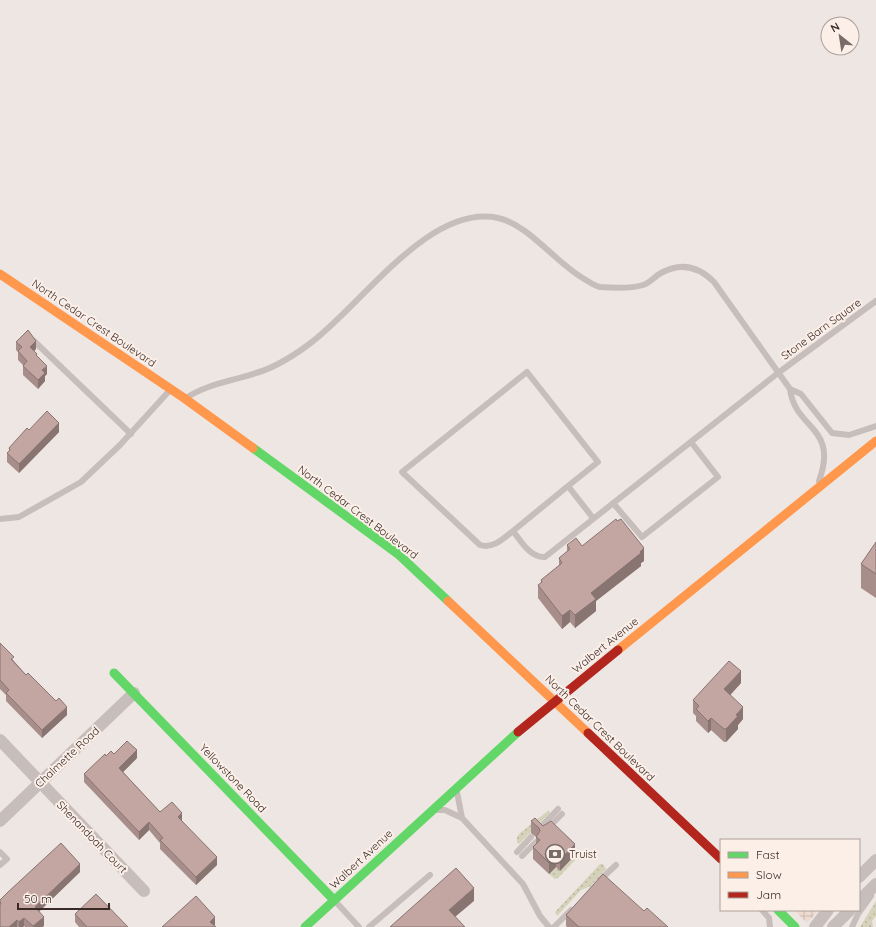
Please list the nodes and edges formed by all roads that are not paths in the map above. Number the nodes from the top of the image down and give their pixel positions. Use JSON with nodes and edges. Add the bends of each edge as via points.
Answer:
{"nodes":[{"id":1,"x":0,"y":274,"type":"edge"},
{"id":2,"x":876,"y":301,"type":"edge"},
{"id":3,"x":34,"y":341,"type":"edge"},
{"id":4,"x":778,"y":373,"type":"junction"},
{"id":5,"x":790,"y":388,"type":"junction"},
{"id":6,"x":171,"y":389,"type":"junction"},
{"id":7,"x":184,"y":398,"type":"junction"},
{"id":8,"x":876,"y":426,"type":"edge"},
{"id":9,"x":131,"y":434,"type":"junction"},
{"id":10,"x":876,"y":441,"type":"edge"},
{"id":11,"x":691,"y":442,"type":"junction"},
{"id":12,"x":568,"y":486,"type":"junction"},
{"id":13,"x":816,"y":488,"type":"junction"},
{"id":14,"x":614,"y":503,"type":"junction"},
{"id":15,"x":593,"y":518,"type":"junction"},
{"id":16,"x":0,"y":519,"type":"edge"},
{"id":17,"x":513,"y":531,"type":"junction"},
{"id":18,"x":114,"y":673,"type":"dead end"},
{"id":19,"x":134,"y":693,"type":"junction"},
{"id":20,"x":554,"y":702,"type":"junction"},
{"id":21,"x":0,"y":740,"type":"edge"},
{"id":22,"x":39,"y":782,"type":"junction"},
{"id":23,"x":457,"y":786,"type":"junction"},
{"id":24,"x":560,"y":811,"type":"dead end"},
{"id":25,"x":428,"y":814,"type":"junction"},
{"id":26,"x":462,"y":818,"type":"junction"},
{"id":27,"x":0,"y":820,"type":"edge"},
{"id":28,"x":542,"y":831,"type":"edge"},
{"id":29,"x":533,"y":839,"type":"dead end"},
{"id":30,"x":0,"y":852,"type":"edge"},
{"id":31,"x":519,"y":854,"type":"dead end"},
{"id":32,"x":720,"y":857,"type":"edge"},
{"id":33,"x":874,"y":862,"type":"edge"},
{"id":34,"x":616,"y":865,"type":"dead end"},
{"id":35,"x":0,"y":866,"type":"edge"},
{"id":36,"x":860,"y":872,"type":"edge"},
{"id":37,"x":430,"y":875,"type":"dead end"},
{"id":38,"x":860,"y":877,"type":"edge"},
{"id":39,"x":876,"y":884,"type":"edge"},
{"id":40,"x":593,"y":887,"type":"edge"},
{"id":41,"x":876,"y":888,"type":"edge"},
{"id":42,"x":144,"y":891,"type":"dead end"},
{"id":43,"x":334,"y":900,"type":"junction"},
{"id":44,"x":860,"y":900,"type":"edge"},
{"id":45,"x":576,"y":904,"type":"edge"},
{"id":46,"x":763,"y":911,"type":"edge"},
{"id":47,"x":779,"y":911,"type":"edge"},
{"id":48,"x":827,"y":911,"type":"edge"},
{"id":49,"x":849,"y":911,"type":"edge"},
{"id":50,"x":305,"y":927,"type":"edge"},
{"id":51,"x":359,"y":927,"type":"edge"},
{"id":52,"x":369,"y":927,"type":"edge"},
{"id":53,"x":549,"y":927,"type":"edge"},
{"id":54,"x":554,"y":927,"type":"edge"},
{"id":55,"x":770,"y":927,"type":"edge"},
{"id":56,"x":795,"y":927,"type":"edge"},
{"id":57,"x":814,"y":927,"type":"edge"},
{"id":58,"x":833,"y":927,"type":"edge"},
{"id":59,"x":852,"y":927,"type":"edge"}],
"edges":[{"from":1,"to":6,"type":"main road","name":"North Cedar Crest Boulevard"},
{"from":2,"to":4,"type":"lane","name":"Stone Barn Square"},
{"from":3,"to":9,"type":"lane"},
{"from":4,"to":5,"type":"lane"},
{"from":4,"to":7,"type":"lane","via":[[704,271],[686,266],[662,272],[644,285],[620,288],[598,286],[568,269],[512,222],[483,216],[451,224],[409,251],[326,332],[308,346],[258,373],[206,388]]},
{"from":4,"to":11,"type":"lane","name":"Stone Barn Square"},
{"from":5,"to":8,"type":"lane","via":[[801,394],[832,433],[849,435]]},
{"from":5,"to":13,"type":"lane","via":[[791,401],[820,437],[824,448],[825,464]]},
{"from":6,"to":7,"type":"main road","name":"North Cedar Crest Boulevard"},
{"from":6,"to":9,"type":"lane"},
{"from":7,"to":20,"type":"main road","name":"North Cedar Crest Boulevard","via":[[398,554]]},
{"from":9,"to":16,"type":"lane","via":[[81,482],[19,517]]},
{"from":10,"to":13,"type":"main road","name":"Walbert Avenue"},
{"from":11,"to":14,"type":"lane","name":"Stone Barn Square"},
{"from":11,"to":14,"type":"lane","via":[[718,477],[642,538]]},
{"from":12,"to":15,"type":"lane"},
{"from":12,"to":17,"type":"lane"},
{"from":12,"to":17,"type":"lane","via":[[598,462],[527,372],[402,472],[480,545],[494,545]]},
{"from":13,"to":20,"type":"main road","name":"Walbert Avenue"},
{"from":14,"to":15,"type":"lane","name":"Stone Barn Square"},
{"from":15,"to":17,"type":"lane","name":"Stone Barn Square","via":[[545,557],[530,552]]},
{"from":18,"to":19,"type":"main road","name":"Yellowstone Road"},
{"from":19,"to":22,"type":"street","name":"Chalmette Road"},
{"from":19,"to":43,"type":"main road","name":"Yellowstone Road"},
{"from":20,"to":23,"type":"main road","name":"Walbert Avenue"},
{"from":20,"to":32,"type":"main road","name":"North Cedar Crest Boulevard"},
{"from":21,"to":22,"type":"street","name":"Shenandoah Court"},
{"from":22,"to":27,"type":"street","name":"Chalmette Road"},
{"from":22,"to":42,"type":"street","name":"Shenandoah Court"},
{"from":23,"to":25,"type":"main road","name":"Walbert Avenue"},
{"from":23,"to":26,"type":"lane"},
{"from":24,"to":28,"type":"lane"},
{"from":25,"to":26,"type":"lane","via":[[436,810],[445,810]]},
{"from":25,"to":43,"type":"main road","name":"Walbert Avenue"},
{"from":26,"to":53,"type":"lane","via":[[523,884],[540,916]]},
{"from":29,"to":31,"type":"lane"},
{"from":30,"to":35,"type":"lane","via":[[7,859]]},
{"from":33,"to":36,"type":"lane"},
{"from":33,"to":38,"type":"street"},
{"from":34,"to":40,"type":"lane"},
{"from":37,"to":52,"type":"lane"},
{"from":39,"to":44,"type":"street"},
{"from":41,"to":59,"type":"lane"},
{"from":43,"to":50,"type":"main road","name":"Walbert Avenue"},
{"from":43,"to":51,"type":"lane"},
{"from":45,"to":54,"type":"lane"},
{"from":46,"to":55,"type":"lane","via":[[769,918]]},
{"from":47,"to":56,"type":"main road"},
{"from":48,"to":57,"type":"street"},
{"from":49,"to":58,"type":"street"}]}
